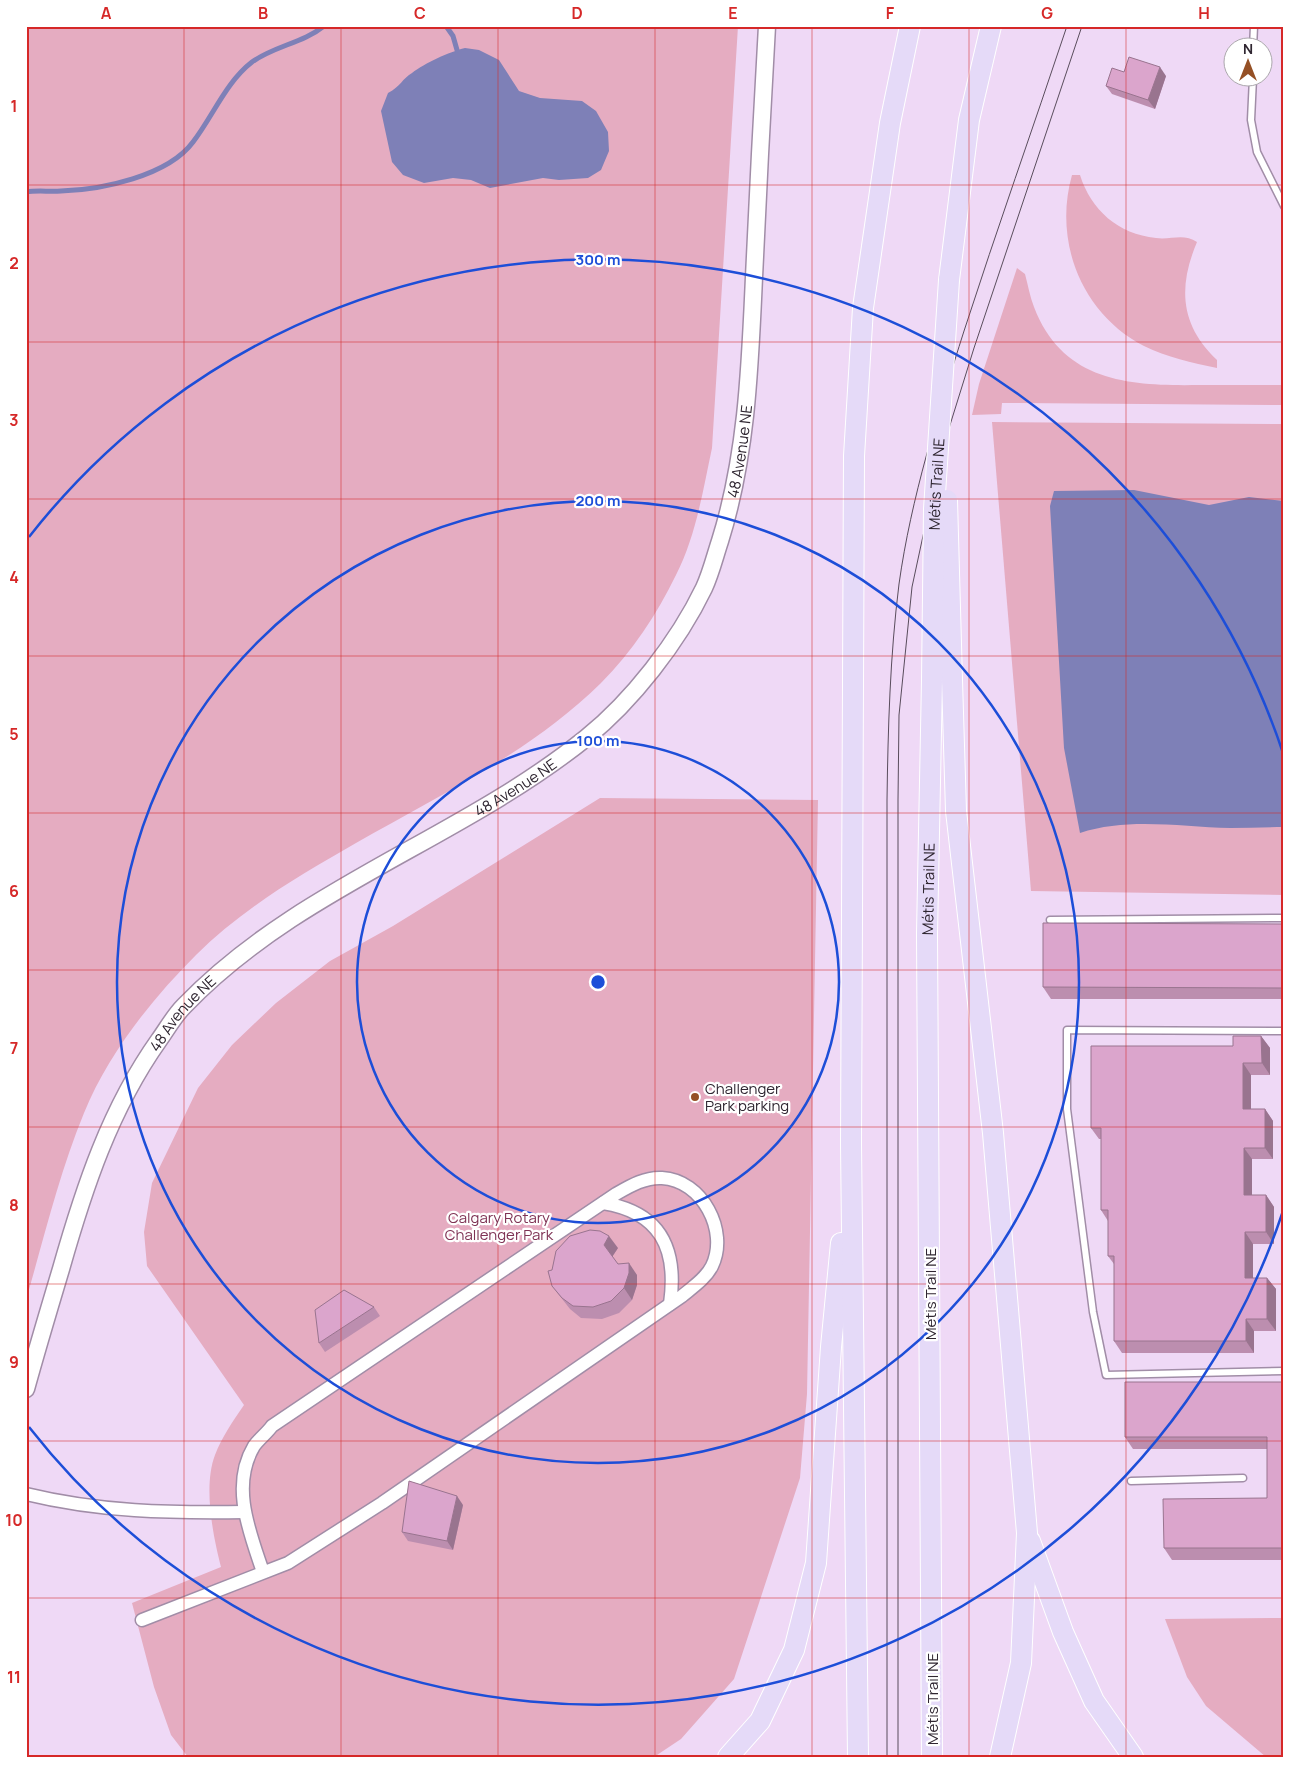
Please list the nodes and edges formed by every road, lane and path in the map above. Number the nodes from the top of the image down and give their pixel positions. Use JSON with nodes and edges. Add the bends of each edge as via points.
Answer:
{"nodes":[{"id":1,"x":767,"y":26,"type":"edge"},
{"id":2,"x":910,"y":26,"type":"edge"},
{"id":3,"x":991,"y":26,"type":"edge"},
{"id":4,"x":1253,"y":88,"type":"edge"},
{"id":5,"x":1284,"y":206,"type":"edge"},
{"id":6,"x":942,"y":680,"type":"junction"},
{"id":7,"x":1284,"y":918,"type":"edge"},
{"id":8,"x":1050,"y":920,"type":"dead end"},
{"id":9,"x":1284,"y":1031,"type":"edge"},
{"id":10,"x":851,"y":1144,"type":"junction"},
{"id":11,"x":603,"y":1203,"type":"junction"},
{"id":12,"x":670,"y":1304,"type":"junction"},
{"id":13,"x":1284,"y":1371,"type":"edge"},
{"id":14,"x":26,"y":1389,"type":"edge"},
{"id":15,"x":1243,"y":1478,"type":"dead end"},
{"id":16,"x":1131,"y":1481,"type":"dead end"},
{"id":17,"x":26,"y":1494,"type":"edge"},
{"id":18,"x":244,"y":1512,"type":"junction"},
{"id":19,"x":1027,"y":1532,"type":"junction"},
{"id":20,"x":264,"y":1572,"type":"junction"},
{"id":21,"x":142,"y":1620,"type":"dead end"},
{"id":22,"x":1002,"y":1753,"type":"edge"},
{"id":23,"x":728,"y":1757,"type":"edge"},
{"id":24,"x":858,"y":1757,"type":"edge"},
{"id":25,"x":932,"y":1757,"type":"edge"},
{"id":26,"x":1133,"y":1757,"type":"edge"}],
"edges":[{"from":1,"to":14,"type":"street","name":"48 Avenue NE","via":[[750,374],[742,446],[724,527],[706,585],[682,628],[637,687],[587,737],[514,788],[339,887],[255,942],[182,1008],[143,1063],[98,1150]]},
{"from":2,"to":10,"type":"main road","via":[[890,122],[863,308],[854,456]]},
{"from":3,"to":6,"type":"main road","name":"Métis Trail NE","bridge":true,"via":[[969,120],[949,280],[936,471]]},
{"from":4,"to":5,"type":"lane","via":[[1251,120],[1257,152]]},
{"from":6,"to":19,"type":"main road","via":[[993,1134]]},
{"from":6,"to":25,"type":"main road","name":"Métis Trail NE","via":[[927,934]]},
{"from":7,"to":8,"type":"lane"},
{"from":9,"to":13,"type":"lane","via":[[1067,1030],[1067,1109],[1093,1312],[1106,1375]]},
{"from":10,"to":23,"type":"main road","via":[[830,1347],[816,1562],[794,1650],[760,1720]]},
{"from":10,"to":24,"type":"main road"},
{"from":11,"to":12,"type":"street","via":[[621,1206],[644,1216],[659,1234],[670,1256]]},
{"from":11,"to":12,"type":"street","via":[[634,1184],[650,1178],[663,1178],[676,1180],[692,1189],[711,1213],[717,1246],[712,1266],[701,1280]]},
{"from":11,"to":18,"type":"street","via":[[272,1426],[255,1446],[246,1465]]},
{"from":12,"to":20,"type":"street","via":[[382,1503],[288,1562]]},
{"from":15,"to":16,"type":"lane"},
{"from":17,"to":18,"type":"street","via":[[66,1504],[120,1511]]},
{"from":18,"to":20,"type":"street"},
{"from":19,"to":22,"type":"main road","via":[[1021,1664]]},
{"from":19,"to":26,"type":"main road","via":[[1063,1632],[1094,1701]]},
{"from":20,"to":21,"type":"street"}]}
